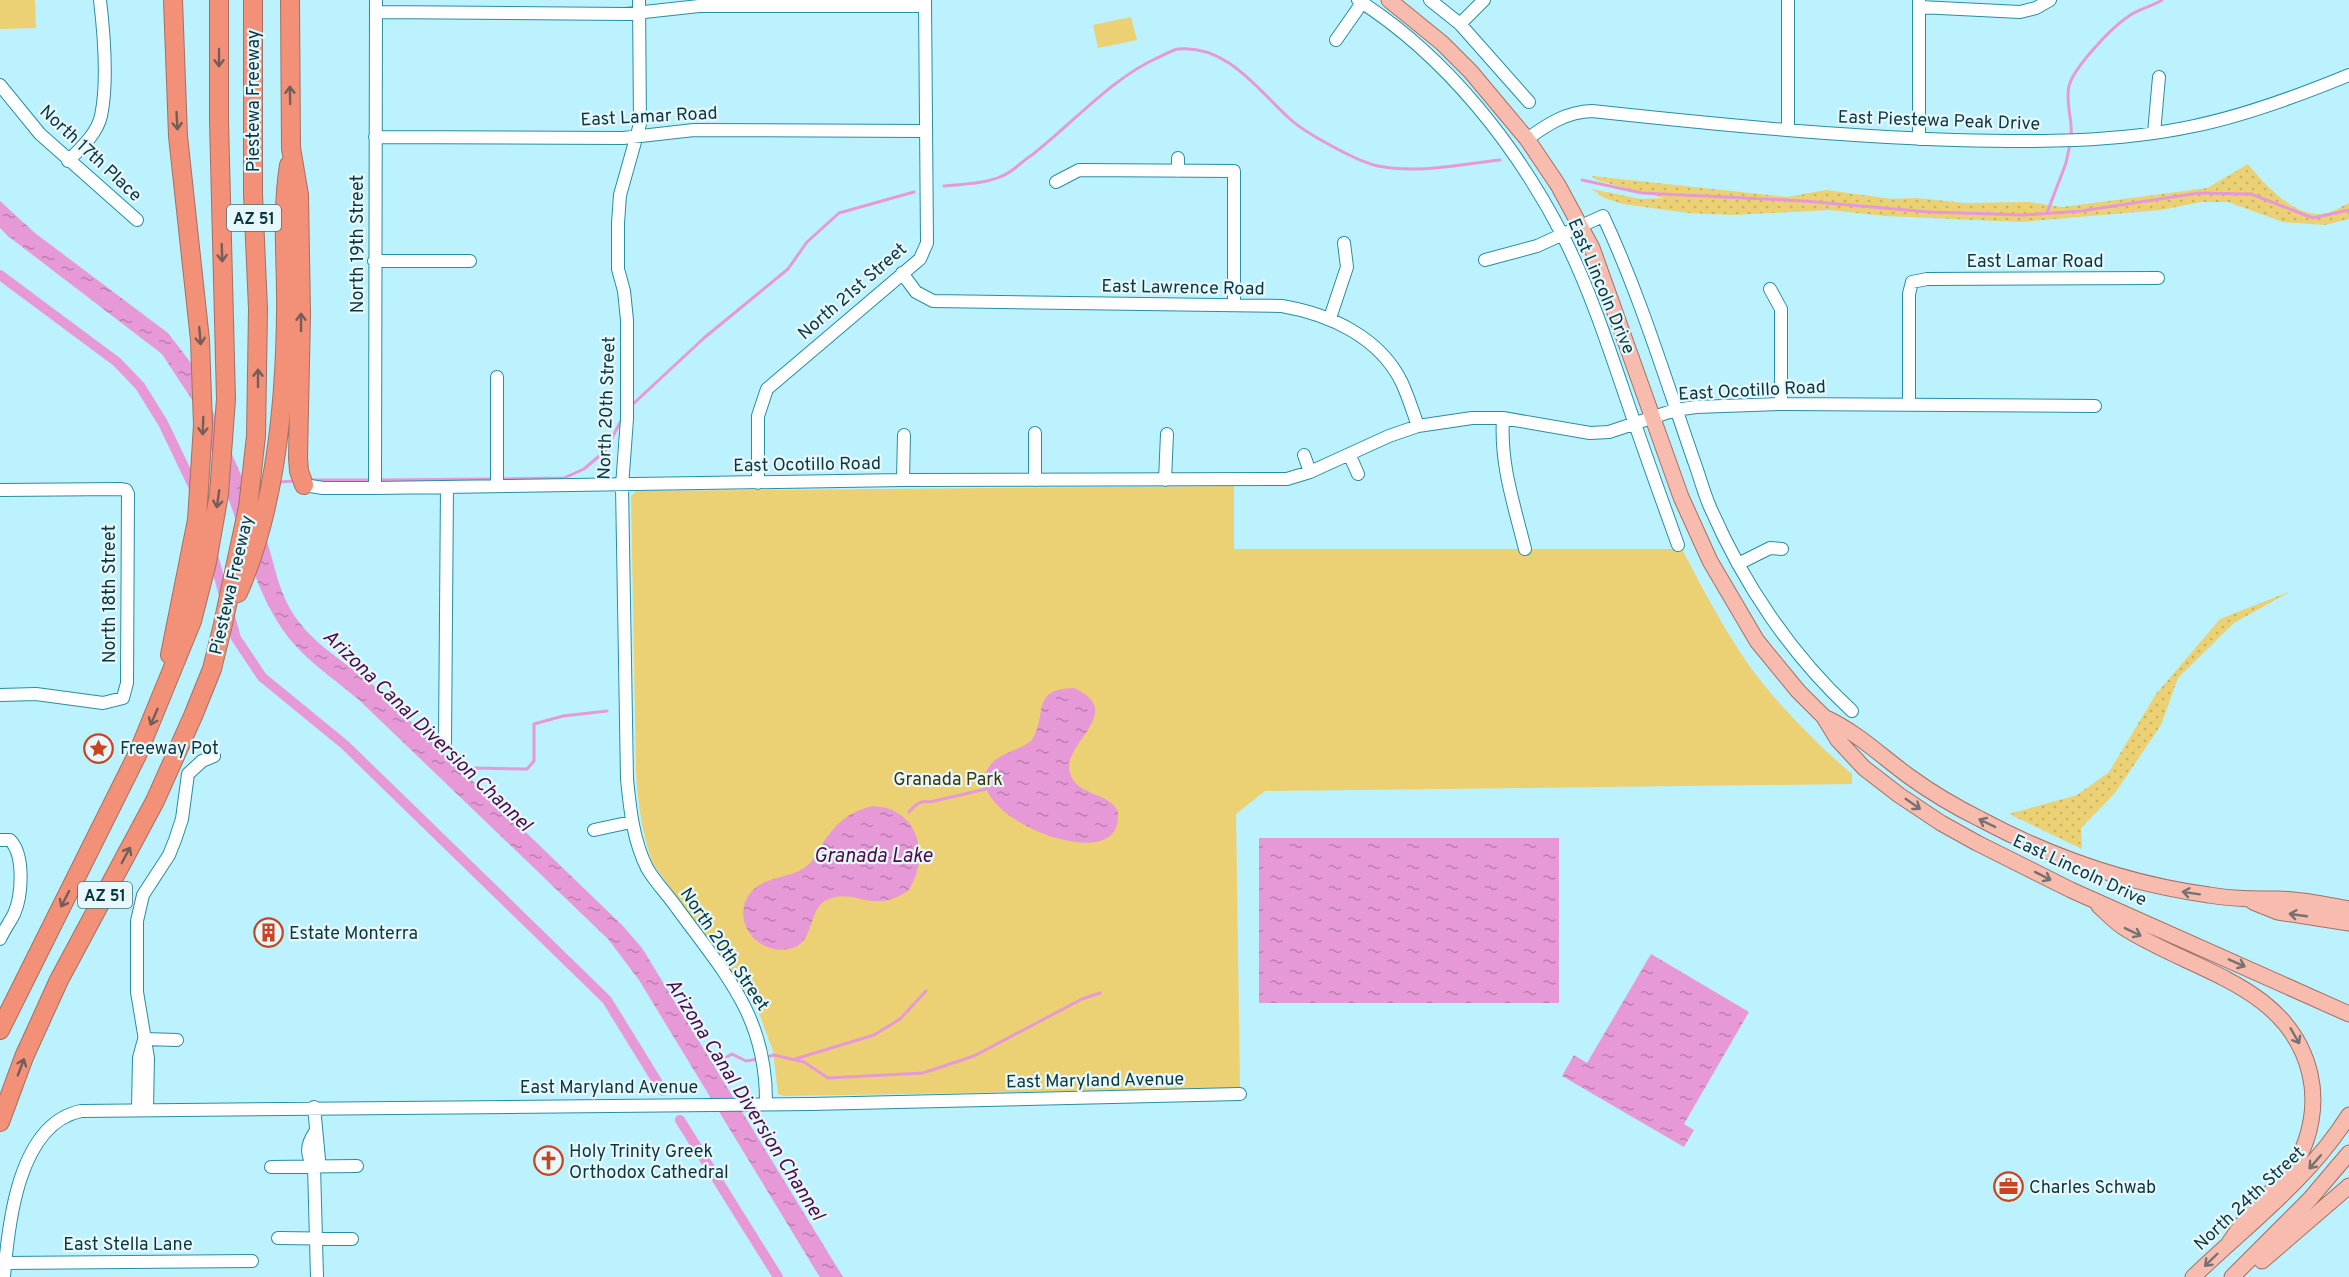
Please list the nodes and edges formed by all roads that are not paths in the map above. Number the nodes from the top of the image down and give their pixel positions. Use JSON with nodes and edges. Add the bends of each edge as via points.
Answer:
{"nodes":[{"id":1,"x":100,"y":0,"type":"edge"},
{"id":2,"x":173,"y":0,"type":"edge"},
{"id":3,"x":219,"y":0,"type":"edge"},
{"id":4,"x":253,"y":0,"type":"edge"},
{"id":5,"x":290,"y":0,"type":"edge"},
{"id":6,"x":1389,"y":0,"type":"edge"},
{"id":7,"x":1430,"y":0,"type":"edge"},
{"id":8,"x":1484,"y":0,"type":"edge"},
{"id":9,"x":1788,"y":0,"type":"edge"},
{"id":10,"x":2050,"y":0,"type":"edge"},
{"id":11,"x":1361,"y":1,"type":"edge"},
{"id":12,"x":925,"y":3,"type":"edge"},
{"id":13,"x":1919,"y":4,"type":"edge"},
{"id":14,"x":376,"y":6,"type":"edge"},
{"id":15,"x":639,"y":6,"type":"edge"},
{"id":16,"x":1460,"y":24,"type":"junction"},
{"id":17,"x":1336,"y":40,"type":"dead end"},
{"id":18,"x":2349,"y":75,"type":"edge"},
{"id":19,"x":2158,"y":77,"type":"dead end"},
{"id":20,"x":0,"y":85,"type":"edge"},
{"id":21,"x":1529,"y":102,"type":"dead end"},
{"id":22,"x":1788,"y":129,"type":"junction"},
{"id":23,"x":925,"y":130,"type":"junction"},
{"id":24,"x":2154,"y":133,"type":"junction"},
{"id":25,"x":638,"y":136,"type":"junction"},
{"id":26,"x":375,"y":137,"type":"junction"},
{"id":27,"x":1527,"y":139,"type":"junction"},
{"id":28,"x":1919,"y":139,"type":"junction"},
{"id":29,"x":291,"y":148,"type":"junction"},
{"id":30,"x":68,"y":161,"type":"junction"},
{"id":31,"x":1056,"y":182,"type":"dead end"},
{"id":32,"x":137,"y":220,"type":"dead end"},
{"id":33,"x":1580,"y":225,"type":"junction"},
{"id":34,"x":1562,"y":235,"type":"junction"},
{"id":35,"x":1344,"y":243,"type":"dead end"},
{"id":36,"x":1485,"y":260,"type":"dead end"},
{"id":37,"x":374,"y":261,"type":"junction"},
{"id":38,"x":470,"y":261,"type":"dead end"},
{"id":39,"x":902,"y":273,"type":"junction"},
{"id":40,"x":2158,"y":278,"type":"dead end"},
{"id":41,"x":1770,"y":289,"type":"dead end"},
{"id":42,"x":1234,"y":305,"type":"junction"},
{"id":43,"x":1330,"y":318,"type":"junction"},
{"id":44,"x":497,"y":377,"type":"dead end"},
{"id":45,"x":1781,"y":404,"type":"junction"},
{"id":46,"x":1909,"y":404,"type":"junction"},
{"id":47,"x":2095,"y":406,"type":"dead end"},
{"id":48,"x":1675,"y":410,"type":"junction"},
{"id":49,"x":1503,"y":418,"type":"junction"},
{"id":50,"x":1653,"y":418,"type":"junction"},
{"id":51,"x":1635,"y":424,"type":"junction"},
{"id":52,"x":1418,"y":426,"type":"junction"},
{"id":53,"x":1035,"y":433,"type":"dead end"},
{"id":54,"x":1167,"y":434,"type":"dead end"},
{"id":55,"x":904,"y":435,"type":"dead end"},
{"id":56,"x":1304,"y":455,"type":"dead end"},
{"id":57,"x":1350,"y":456,"type":"junction"},
{"id":58,"x":1310,"y":472,"type":"junction"},
{"id":59,"x":1358,"y":474,"type":"dead end"},
{"id":60,"x":903,"y":480,"type":"junction"},
{"id":61,"x":1035,"y":480,"type":"junction"},
{"id":62,"x":1165,"y":480,"type":"junction"},
{"id":63,"x":758,"y":483,"type":"junction"},
{"id":64,"x":304,"y":485,"type":"joint"},
{"id":65,"x":497,"y":486,"type":"junction"},
{"id":66,"x":622,"y":486,"type":"junction"},
{"id":67,"x":447,"y":487,"type":"junction"},
{"id":68,"x":375,"y":488,"type":"junction"},
{"id":69,"x":0,"y":490,"type":"edge"},
{"id":70,"x":1678,"y":545,"type":"dead end"},
{"id":71,"x":1525,"y":549,"type":"dead end"},
{"id":72,"x":1782,"y":549,"type":"dead end"},
{"id":73,"x":1738,"y":564,"type":"junction"},
{"id":74,"x":224,"y":624,"type":"junction"},
{"id":75,"x":169,"y":681,"type":"junction"},
{"id":76,"x":0,"y":695,"type":"edge"},
{"id":77,"x":1839,"y":700,"type":"junction"},
{"id":78,"x":1852,"y":711,"type":"dead end"},
{"id":79,"x":1824,"y":717,"type":"junction"},
{"id":80,"x":445,"y":742,"type":"dead end"},
{"id":81,"x":214,"y":756,"type":"dead end"},
{"id":82,"x":631,"y":822,"type":"junction"},
{"id":83,"x":594,"y":830,"type":"dead end"},
{"id":84,"x":0,"y":840,"type":"edge"},
{"id":85,"x":2088,"y":896,"type":"junction"},
{"id":86,"x":2249,"y":901,"type":"junction"},
{"id":87,"x":2349,"y":909,"type":"edge"},
{"id":88,"x":2349,"y":923,"type":"edge"},
{"id":89,"x":0,"y":939,"type":"edge"},
{"id":90,"x":2349,"y":1014,"type":"edge"},
{"id":91,"x":0,"y":1030,"type":"edge"},
{"id":92,"x":144,"y":1040,"type":"junction"},
{"id":93,"x":177,"y":1040,"type":"dead end"},
{"id":94,"x":1240,"y":1094,"type":"dead end"},
{"id":95,"x":766,"y":1104,"type":"junction"},
{"id":96,"x":314,"y":1107,"type":"junction"},
{"id":97,"x":142,"y":1108,"type":"junction"},
{"id":98,"x":2349,"y":1115,"type":"edge"},
{"id":99,"x":0,"y":1122,"type":"edge"},
{"id":100,"x":2349,"y":1153,"type":"edge"},
{"id":101,"x":314,"y":1166,"type":"junction"},
{"id":102,"x":357,"y":1166,"type":"dead end"},
{"id":103,"x":271,"y":1167,"type":"dead end"},
{"id":104,"x":2349,"y":1186,"type":"edge"},
{"id":105,"x":278,"y":1238,"type":"dead end"},
{"id":106,"x":317,"y":1238,"type":"junction"},
{"id":107,"x":352,"y":1239,"type":"dead end"},
{"id":108,"x":2229,"y":1243,"type":"junction"},
{"id":109,"x":252,"y":1261,"type":"dead end"},
{"id":110,"x":5,"y":1263,"type":"junction"},
{"id":111,"x":4,"y":1277,"type":"edge"},
{"id":112,"x":316,"y":1277,"type":"edge"},
{"id":113,"x":2193,"y":1277,"type":"edge"},
{"id":114,"x":2232,"y":1277,"type":"edge"},
{"id":115,"x":2241,"y":1277,"type":"edge"}],
"edges":[{"from":1,"to":30,"type":"street","via":[[101,118],[87,142]]},
{"from":2,"to":75,"type":"highway","one_way":true,"via":[[178,136],[202,368],[203,425],[199,502],[171,644]]},
{"from":3,"to":75,"type":"highway","name":"Piestewa Freeway","number":"AZ 51","one_way":true,"via":[[226,399],[216,513],[192,621]]},
{"from":74,"to":4,"type":"highway","name":"Piestewa Freeway","number":"AZ 51","one_way":true,"via":[[248,507],[256,436]]},
{"from":29,"to":5,"type":"highway","one_way":true},
{"from":6,"to":27,"type":"main road","name":"East Lincoln Drive","via":[[1462,63]]},
{"from":7,"to":16,"type":"street"},
{"from":8,"to":16,"type":"street"},
{"from":9,"to":22,"type":"street"},
{"from":10,"to":13,"type":"street","via":[[2020,12]]},
{"from":11,"to":17,"type":"street"},
{"from":11,"to":34,"type":"street","name":"East Lincoln Drive","via":[[1461,88],[1518,162]]},
{"from":12,"to":15,"type":"street"},
{"from":12,"to":23,"type":"street","name":"North 21st Street"},
{"from":13,"to":28,"type":"street"},
{"from":14,"to":15,"type":"street"},
{"from":14,"to":26,"type":"street","name":"North 19th Street"},
{"from":15,"to":25,"type":"street","name":"North 20th Street"},
{"from":16,"to":21,"type":"street"},
{"from":18,"to":24,"type":"street","name":"East Piestewa Peak Drive","via":[[2233,117]]},
{"from":19,"to":24,"type":"street"},
{"from":20,"to":30,"type":"street","name":"North 17th Place"},
{"from":22,"to":27,"type":"street","name":"East Piestewa Peak Drive","via":[[1579,111],[1559,117]]},
{"from":22,"to":28,"type":"street","name":"East Piestewa Peak Drive"},
{"from":23,"to":25,"type":"street","name":"East Lamar Road","via":[[694,130]]},
{"from":23,"to":39,"type":"street","name":"North 21st Street","via":[[927,243],[920,258]]},
{"from":24,"to":28,"type":"street","name":"East Piestewa Peak Drive","via":[[2045,142]]},
{"from":25,"to":26,"type":"street","name":"East Lamar Road"},
{"from":25,"to":66,"type":"street","name":"North 20th Street","via":[[620,195],[618,223],[618,269],[627,320]]},
{"from":26,"to":37,"type":"street","name":"North 19th Street"},
{"from":27,"to":33,"type":"main road","name":"East Lincoln Drive"},
{"from":64,"to":29,"type":"highway","one_way":true,"via":[[298,458],[299,195]]},
{"from":29,"to":74,"type":"highway","via":[[284,195],[284,370],[274,457],[248,570]]},
{"from":30,"to":32,"type":"street","name":"North 17th Place"},
{"from":31,"to":42,"type":"street","via":[[1079,171],[1178,164],[1234,171]]},
{"from":33,"to":34,"type":"street"},
{"from":33,"to":48,"type":"street","name":"East Lincoln Drive","via":[[1603,216]]},
{"from":33,"to":50,"type":"main road","name":"East Lincoln Drive","via":[[1613,300]]},
{"from":34,"to":36,"type":"street","via":[[1511,255]]},
{"from":34,"to":51,"type":"street","name":"East Lincoln Drive","via":[[1600,323]]},
{"from":35,"to":43,"type":"street","via":[[1347,267]]},
{"from":37,"to":38,"type":"street"},
{"from":37,"to":68,"type":"street","name":"North 19th Street"},
{"from":39,"to":42,"type":"street","name":"East Lawrence Road","via":[[916,292],[933,301]]},
{"from":39,"to":63,"type":"street","name":"North 21st Street","via":[[766,389],[758,416]]},
{"from":40,"to":46,"type":"street","name":"East Lamar Road","via":[[1912,282]]},
{"from":41,"to":45,"type":"street","via":[[1781,309]]},
{"from":42,"to":43,"type":"street","name":"East Lawrence Road","via":[[1282,306]]},
{"from":43,"to":52,"type":"street","name":"East Lawrence Road","via":[[1384,356],[1401,381]]},
{"from":44,"to":65,"type":"street"},
{"from":45,"to":46,"type":"street","name":"East Ocotillo Road"},
{"from":45,"to":48,"type":"street","name":"East Ocotillo Road"},
{"from":46,"to":47,"type":"street","name":"East Ocotillo Road"},
{"from":48,"to":50,"type":"street","name":"East Ocotillo Road"},
{"from":48,"to":73,"type":"street","name":"East Lincoln Drive","via":[[1709,505]]},
{"from":49,"to":51,"type":"street","name":"East Ocotillo Road","via":[[1590,433]]},
{"from":49,"to":52,"type":"street","name":"East Ocotillo Road"},
{"from":49,"to":71,"type":"street","via":[[1504,467]]},
{"from":50,"to":51,"type":"street","name":"East Ocotillo Road"},
{"from":50,"to":79,"type":"main road","name":"East Lincoln Drive","via":[[1693,528],[1722,584],[1757,640]]},
{"from":51,"to":70,"type":"street","name":"East Lincoln Drive"},
{"from":52,"to":57,"type":"street","name":"East Ocotillo Road"},
{"from":53,"to":61,"type":"street"},
{"from":54,"to":62,"type":"street"},
{"from":55,"to":60,"type":"street"},
{"from":56,"to":58,"type":"street"},
{"from":57,"to":58,"type":"street","name":"East Ocotillo Road"},
{"from":57,"to":59,"type":"street"},
{"from":58,"to":62,"type":"street","name":"East Ocotillo Road","via":[[1287,479]]},
{"from":60,"to":61,"type":"street","name":"East Ocotillo Road"},
{"from":60,"to":63,"type":"street","name":"East Ocotillo Road"},
{"from":61,"to":62,"type":"street","name":"East Ocotillo Road"},
{"from":63,"to":66,"type":"street","name":"East Ocotillo Road"},
{"from":64,"to":68,"type":"street","name":"East Ocotillo Road"},
{"from":65,"to":66,"type":"street","name":"East Ocotillo Road"},
{"from":65,"to":67,"type":"street","name":"East Ocotillo Road"},
{"from":66,"to":82,"type":"street","name":"North 20th Street"},
{"from":67,"to":68,"type":"street","name":"East Ocotillo Road"},
{"from":67,"to":80,"type":"street"},
{"from":69,"to":76,"type":"street","name":"North 18th Street","via":[[126,490],[127,683],[123,698],[103,703],[36,694]]},
{"from":72,"to":73,"type":"street","via":[[1770,548]]},
{"from":73,"to":77,"type":"street","name":"East Lincoln Drive","via":[[1788,640]]},
{"from":99,"to":74,"type":"highway","name":"Piestewa Freeway","number":"AZ 51","one_way":true,"via":[[59,980],[155,801],[212,669]]},
{"from":75,"to":91,"type":"highway","name":"Piestewa Freeway","number":"AZ 51","one_way":true,"via":[[126,778]]},
{"from":77,"to":78,"type":"street","name":"East Lincoln Drive"},
{"from":77,"to":79,"type":"street"},
{"from":79,"to":85,"type":"main road","name":"East Lincoln Drive","one_way":true,"via":[[1838,741],[1864,768],[1941,824]]},
{"from":86,"to":79,"type":"main road","name":"East Lincoln Drive","one_way":true,"via":[[2141,882],[2040,847],[1944,799],[1912,779],[1851,729]]},
{"from":81,"to":92,"type":"street","via":[[188,774],[175,840],[140,904],[137,992]]},
{"from":82,"to":83,"type":"street"},
{"from":82,"to":95,"type":"street","name":"North 20th Street","via":[[647,867],[751,1014],[764,1058]]},
{"from":84,"to":89,"type":"street","via":[[14,844],[19,861],[15,912]]},
{"from":85,"to":90,"type":"main road","name":"East Lincoln Drive","one_way":true},
{"from":85,"to":108,"type":"main road","one_way":true,"via":[[2122,927],[2267,1004],[2291,1029],[2302,1048],[2313,1094],[2307,1139],[2286,1176],[2253,1210]]},
{"from":86,"to":87,"type":"main road","name":"East Lincoln Drive","via":[[2278,899]]},
{"from":88,"to":86,"type":"main road","one_way":true,"via":[[2278,912]]},
{"from":92,"to":93,"type":"street"},
{"from":92,"to":97,"type":"street"},
{"from":94,"to":95,"type":"street","name":"East Maryland Avenue"},
{"from":95,"to":96,"type":"street","name":"East Maryland Avenue"},
{"from":96,"to":97,"type":"street","name":"East Maryland Avenue"},
{"from":96,"to":101,"type":"street","via":[[319,1141],[319,1159]]},
{"from":97,"to":110,"type":"street","name":"East Maryland Avenue","via":[[81,1111],[54,1123],[41,1136],[27,1164],[10,1221]]},
{"from":98,"to":108,"type":"main road","name":"North 24th Street","one_way":true,"via":[[2296,1184]]},
{"from":100,"to":114,"type":"main road","via":[[2310,1199]]},
{"from":101,"to":102,"type":"street"},
{"from":101,"to":103,"type":"street"},
{"from":101,"to":106,"type":"street"},
{"from":104,"to":115,"type":"main road"},
{"from":105,"to":106,"type":"street"},
{"from":106,"to":107,"type":"street"},
{"from":106,"to":112,"type":"street"},
{"from":108,"to":113,"type":"main road","name":"North 24th Street","one_way":true},
{"from":109,"to":110,"type":"street","name":"East Stella Lane"},
{"from":110,"to":111,"type":"street"}]}
